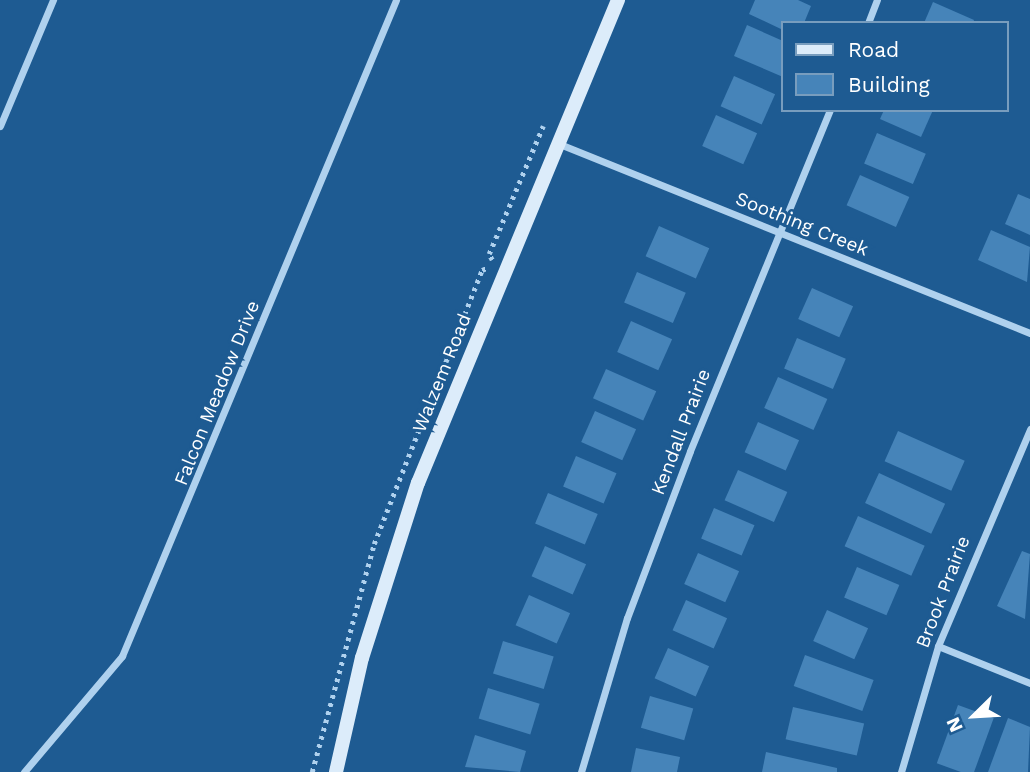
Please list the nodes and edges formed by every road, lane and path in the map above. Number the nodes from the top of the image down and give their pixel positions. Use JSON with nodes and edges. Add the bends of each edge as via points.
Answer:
{"nodes":[{"id":1,"x":53,"y":0,"type":"edge"},
{"id":2,"x":396,"y":0,"type":"edge"},
{"id":3,"x":618,"y":0,"type":"edge"},
{"id":4,"x":877,"y":0,"type":"edge"},
{"id":5,"x":869,"y":21,"type":"edge"},
{"id":6,"x":829,"y":112,"type":"edge"},
{"id":7,"x":0,"y":126,"type":"edge"},
{"id":8,"x":562,"y":145,"type":"junction"},
{"id":9,"x":778,"y":231,"type":"junction"},
{"id":10,"x":1030,"y":334,"type":"edge"},
{"id":11,"x":1030,"y":429,"type":"edge"},
{"id":12,"x":938,"y":646,"type":"junction"},
{"id":13,"x":1030,"y":683,"type":"edge"},
{"id":14,"x":24,"y":772,"type":"edge"},
{"id":15,"x":336,"y":772,"type":"edge"},
{"id":16,"x":581,"y":772,"type":"edge"},
{"id":17,"x":901,"y":772,"type":"edge"}],
"edges":[{"from":1,"to":7,"type":"street"},
{"from":2,"to":14,"type":"street","name":"Falcon Meadow Drive","via":[[122,656]]},
{"from":3,"to":8,"type":"street","name":"Walzem Road"},
{"from":4,"to":5,"type":"street"},
{"from":6,"to":9,"type":"street","name":"Kendall Prairie"},
{"from":8,"to":9,"type":"street","name":"Soothing Creek"},
{"from":8,"to":15,"type":"street","name":"Walzem Road","via":[[418,483],[362,658]]},
{"from":9,"to":10,"type":"street","name":"Soothing Creek"},
{"from":9,"to":16,"type":"street","name":"Kendall Prairie","via":[[632,606]]},
{"from":11,"to":12,"type":"street","name":"Brook Prairie"},
{"from":12,"to":13,"type":"street"},
{"from":12,"to":17,"type":"street","name":"Brook Prairie"}]}
